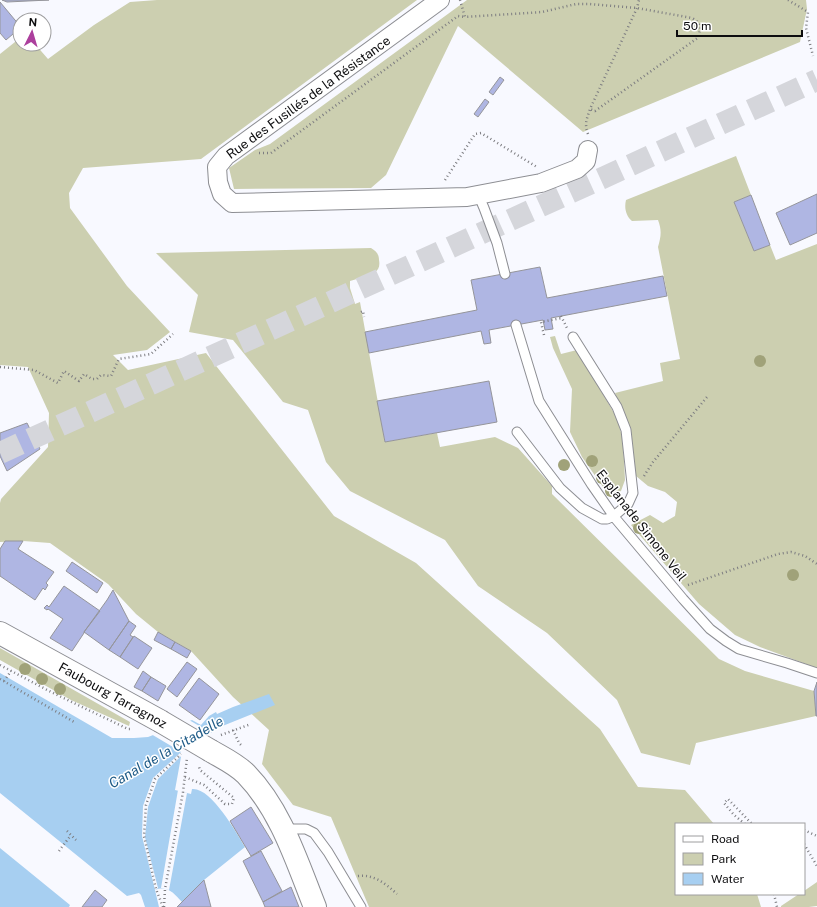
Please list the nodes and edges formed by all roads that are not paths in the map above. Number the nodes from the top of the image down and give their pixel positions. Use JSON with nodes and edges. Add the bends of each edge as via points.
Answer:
{"nodes":[{"id":1,"x":440,"y":0,"type":"edge"},
{"id":2,"x":588,"y":143,"type":"road end"},
{"id":3,"x":479,"y":195,"type":"junction"},
{"id":4,"x":505,"y":274,"type":"dead end"},
{"id":5,"x":516,"y":326,"type":"dead end"},
{"id":6,"x":573,"y":337,"type":"dead end"},
{"id":7,"x":517,"y":432,"type":"dead end"},
{"id":8,"x":614,"y":516,"type":"junction"},
{"id":9,"x":1,"y":633,"type":"edge"},
{"id":10,"x":817,"y":673,"type":"edge"},
{"id":11,"x":283,"y":829,"type":"junction"},
{"id":12,"x":315,"y":907,"type":"edge"},
{"id":13,"x":360,"y":907,"type":"edge"}],
"edges":[{"from":1,"to":3,"type":"street","name":"Rue des Fusillés de la Résistance","via":[[226,156],[217,167],[218,182],[222,194],[232,203]]},
{"from":2,"to":3,"type":"street","name":"Rue des Fusillés de la Résistance","via":[[586,161],[577,169],[541,183]]},
{"from":3,"to":4,"type":"lane","via":[[497,243]]},
{"from":5,"to":8,"type":"lane","name":"Esplanade Simone Veil","via":[[539,401]]},
{"from":6,"to":8,"type":"lane","via":[[617,407],[626,430],[633,493],[628,504]]},
{"from":7,"to":8,"type":"lane","via":[[560,488],[582,508],[602,519]]},
{"from":8,"to":10,"type":"lane","name":"Esplanade Simone Veil","via":[[710,629],[739,649]]},
{"from":9,"to":11,"type":"main road","name":"Faubourg Tarragnoz","bridge":true,"via":[[160,721],[204,756],[231,762],[246,774],[262,793]]},
{"from":11,"to":12,"type":"main road","name":"Faubourg Tarragnoz"},
{"from":11,"to":13,"type":"lane","via":[[306,829],[314,833]]}]}
